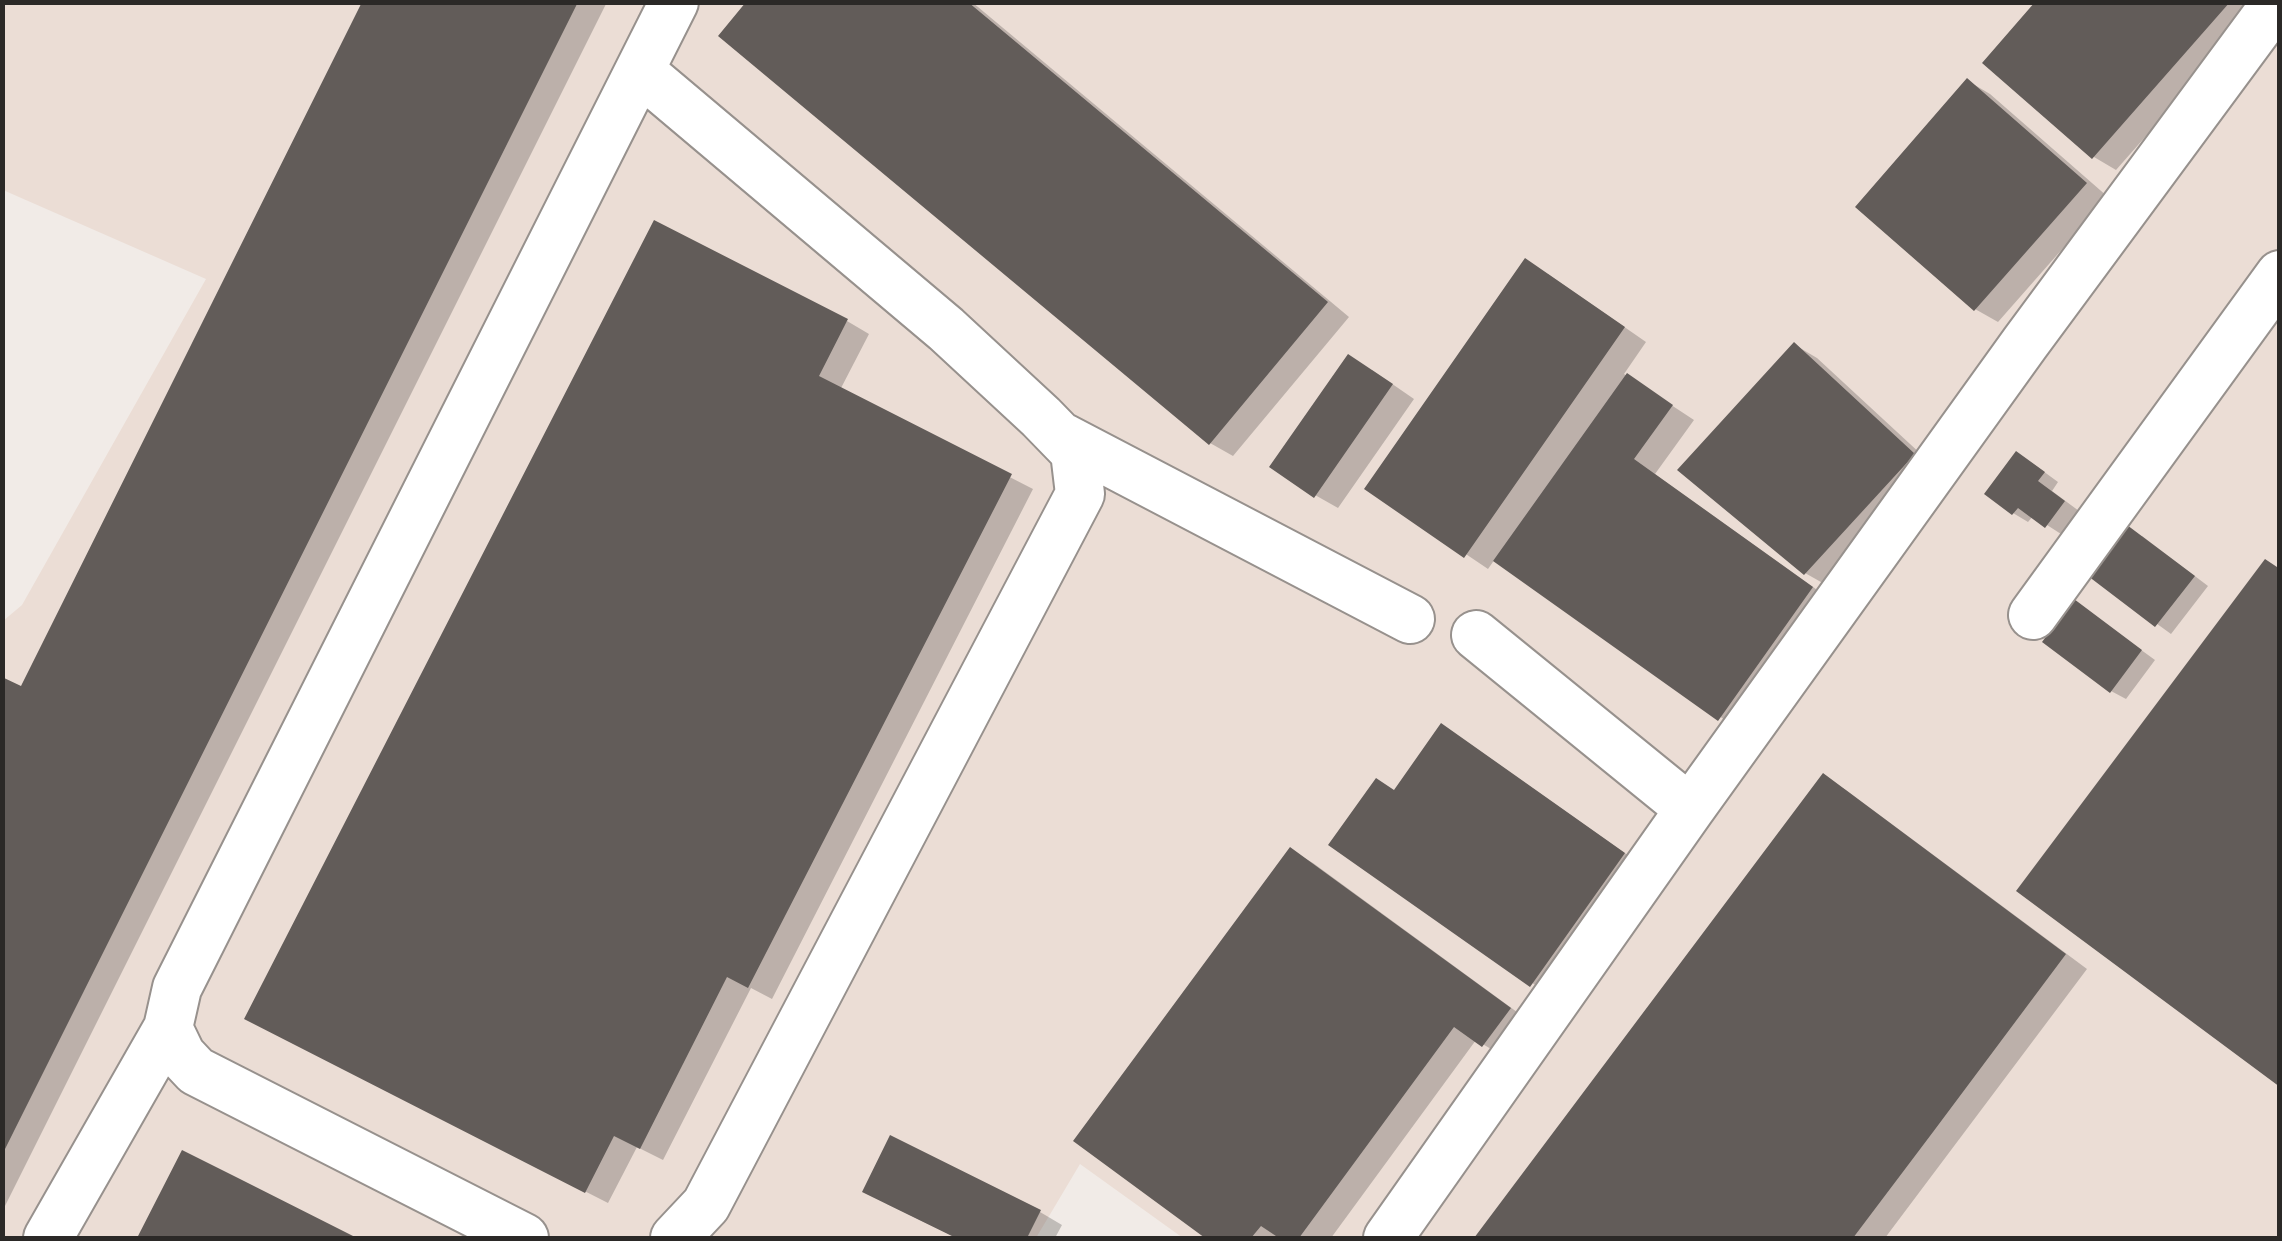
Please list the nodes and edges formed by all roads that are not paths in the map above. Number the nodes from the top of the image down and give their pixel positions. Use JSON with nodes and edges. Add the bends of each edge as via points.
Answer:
{"nodes":[{"id":1,"x":674,"y":2,"type":"edge"},
{"id":2,"x":2278,"y":2,"type":"edge"},
{"id":3,"x":640,"y":71,"type":"junction"},
{"id":4,"x":2280,"y":275,"type":"edge"},
{"id":5,"x":1060,"y":436,"type":"junction"},
{"id":6,"x":2033,"y":616,"type":"dead end"},
{"id":7,"x":1410,"y":619,"type":"dead end"},
{"id":8,"x":1476,"y":635,"type":"dead end"},
{"id":9,"x":1690,"y":809,"type":"junction"},
{"id":10,"x":168,"y":1028,"type":"junction"},
{"id":11,"x":48,"y":1238,"type":"edge"},
{"id":12,"x":524,"y":1238,"type":"edge"},
{"id":13,"x":674,"y":1238,"type":"edge"},
{"id":14,"x":1388,"y":1238,"type":"edge"}],
"edges":[{"from":1,"to":3,"type":"street"},
{"from":2,"to":9,"type":"street"},
{"from":3,"to":5,"type":"street","via":[[946,328]]},
{"from":3,"to":10,"type":"street","via":[[176,988]]},
{"from":4,"to":6,"type":"street"},
{"from":5,"to":7,"type":"street"},
{"from":5,"to":13,"type":"street","via":[[1075,452],[1080,494],[706,1205]]},
{"from":8,"to":9,"type":"street"},
{"from":9,"to":14,"type":"street"},
{"from":10,"to":11,"type":"street"},
{"from":10,"to":12,"type":"street","via":[[196,1071]]}]}
